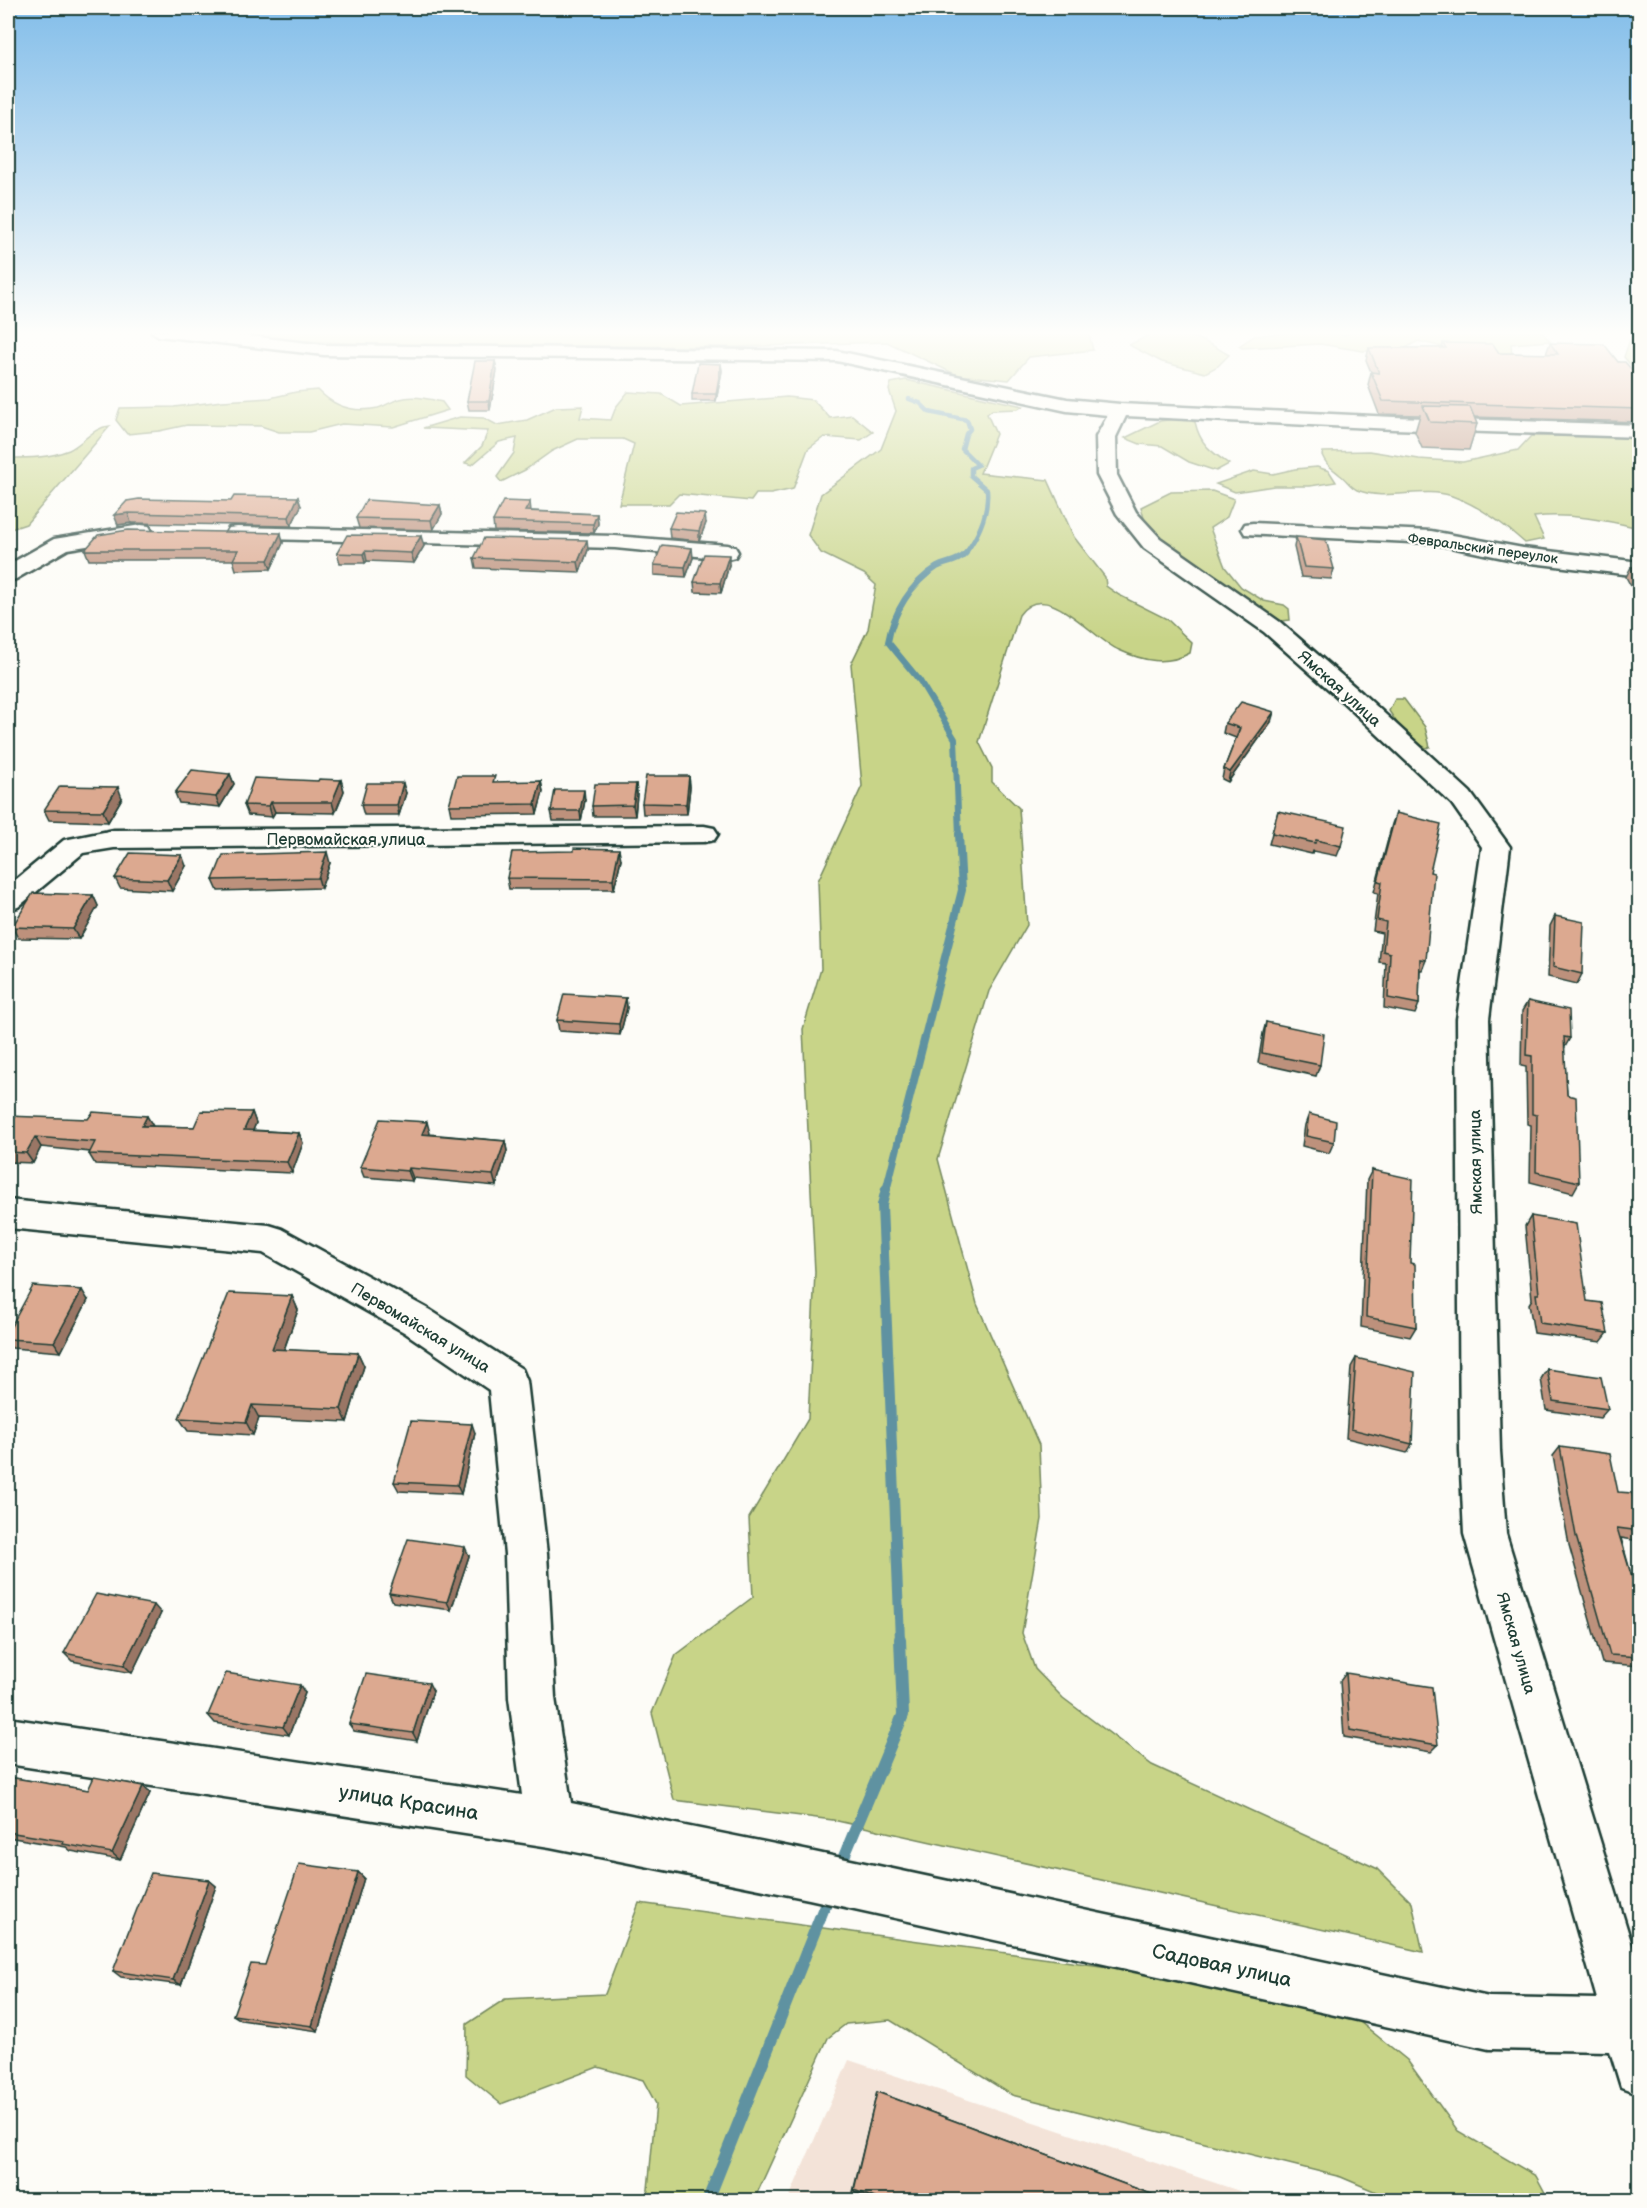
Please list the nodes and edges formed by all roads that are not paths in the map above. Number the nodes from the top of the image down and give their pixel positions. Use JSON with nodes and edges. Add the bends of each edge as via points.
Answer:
{"nodes":[{"id":1,"x":1108,"y":434,"type":"edge"},
{"id":2,"x":1253,"y":528,"type":"dead end"},
{"id":3,"x":165,"y":532,"type":"edge"},
{"id":4,"x":222,"y":533,"type":"edge"},
{"id":5,"x":727,"y":552,"type":"edge"},
{"id":6,"x":1640,"y":569,"type":"edge"},
{"id":7,"x":8,"y":574,"type":"edge"},
{"id":8,"x":704,"y":834,"type":"dead end"},
{"id":9,"x":8,"y":900,"type":"edge"},
{"id":10,"x":8,"y":1214,"type":"edge"},
{"id":11,"x":8,"y":1741,"type":"edge"},
{"id":12,"x":550,"y":1824,"type":"junction"},
{"id":13,"x":809,"y":1875,"type":"joint"},
{"id":14,"x":1636,"y":2039,"type":"edge"}],
"edges":[{"from":1,"to":14,"type":"street","name":"Ямская улица","via":[[1107,475],[1127,514],[1152,543],[1272,627],[1353,698],[1461,798],[1496,847],[1473,1019],[1480,1451],[1485,1534]]},
{"from":2,"to":6,"type":"street","name":"Февральский переулок","via":[[1431,537],[1523,555]]},
{"from":3,"to":7,"type":"street","via":[[131,531],[62,544]]},
{"from":4,"to":5,"type":"street","via":[[615,542]]},
{"from":8,"to":9,"type":"street","name":"Первомайская улица","via":[[114,839],[74,846]]},
{"from":10,"to":12,"type":"street","name":"Первомайская улица","via":[[269,1239],[417,1322],[508,1381],[526,1554],[532,1698]]},
{"from":11,"to":12,"type":"street","name":"улица Красина"},
{"from":12,"to":13,"type":"street","name":"улица Красина"},
{"from":13,"to":14,"type":"street","name":"Садовая улица","via":[[1489,2023]]}]}
